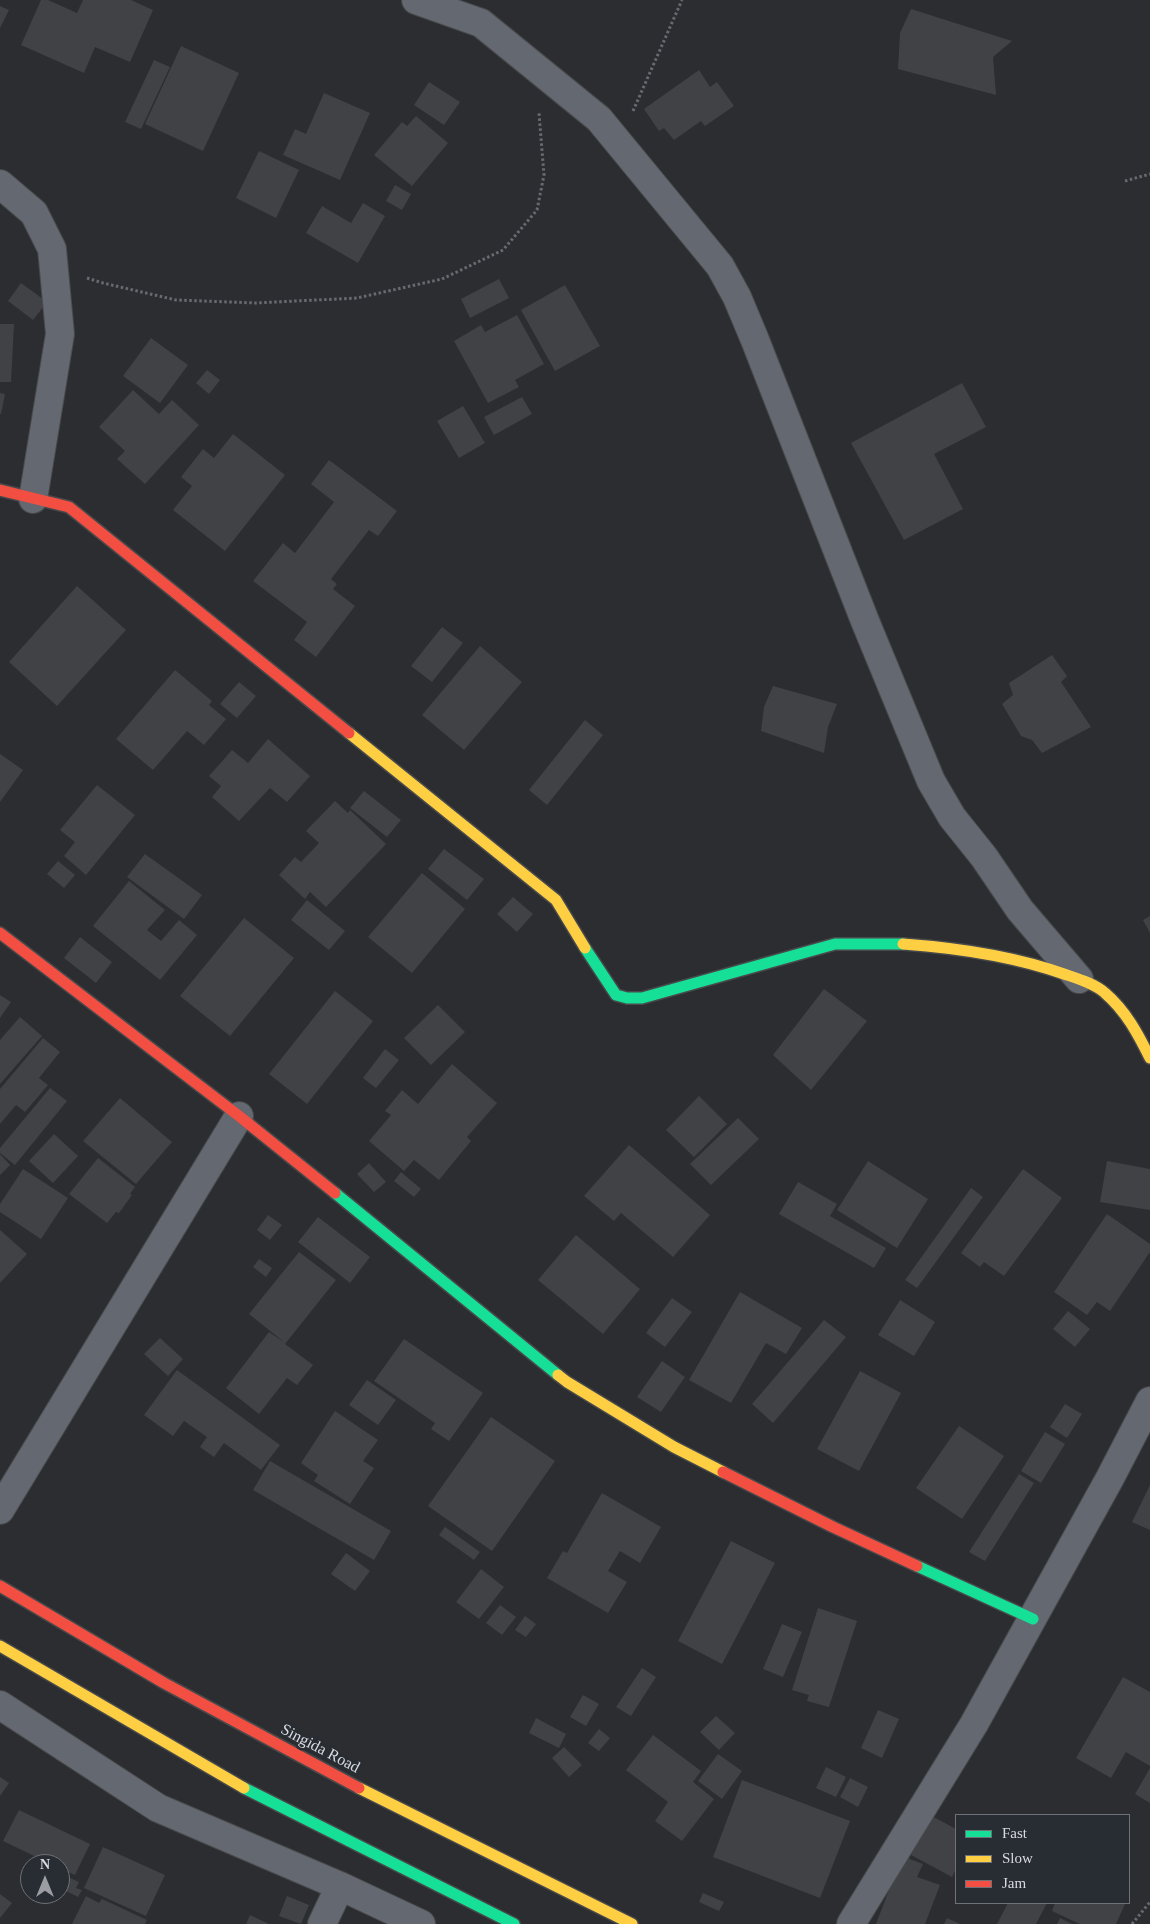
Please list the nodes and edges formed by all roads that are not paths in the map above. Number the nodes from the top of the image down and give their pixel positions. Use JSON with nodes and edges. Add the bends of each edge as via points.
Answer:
{"nodes":[{"id":1,"x":416,"y":0,"type":"edge"},
{"id":2,"x":0,"y":184,"type":"edge"},
{"id":3,"x":0,"y":490,"type":"edge"},
{"id":4,"x":33,"y":499,"type":"junction"},
{"id":5,"x":0,"y":933,"type":"edge"},
{"id":6,"x":1079,"y":979,"type":"junction"},
{"id":7,"x":1150,"y":1058,"type":"edge"},
{"id":8,"x":239,"y":1116,"type":"junction"},
{"id":9,"x":1150,"y":1401,"type":"edge"},
{"id":10,"x":0,"y":1510,"type":"edge"},
{"id":11,"x":0,"y":1586,"type":"edge"},
{"id":12,"x":1033,"y":1618,"type":"junction"},
{"id":13,"x":0,"y":1646,"type":"edge"},
{"id":14,"x":0,"y":1705,"type":"edge"},
{"id":15,"x":340,"y":1886,"type":"junction"},
{"id":16,"x":322,"y":1924,"type":"edge"},
{"id":17,"x":421,"y":1924,"type":"edge"},
{"id":18,"x":514,"y":1924,"type":"edge"},
{"id":19,"x":632,"y":1924,"type":"edge"},
{"id":20,"x":851,"y":1924,"type":"edge"}],
"edges":[{"from":1,"to":6,"type":"street","via":[[481,22],[599,120],[720,266],[737,297],[931,781],[952,817],[1020,910]]},
{"from":2,"to":4,"type":"street","via":[[34,213],[52,249],[54,266],[60,334]]},
{"from":3,"to":4,"type":"main road"},
{"from":4,"to":6,"type":"main road","via":[[69,507],[556,900],[616,995],[642,998],[835,944],[884,943],[984,953],[1040,965]]},
{"from":5,"to":8,"type":"main road"},
{"from":6,"to":7,"type":"main road","via":[[1104,992],[1132,1023]]},
{"from":8,"to":10,"type":"street"},
{"from":8,"to":12,"type":"main road","via":[[567,1382],[674,1447],[832,1527]]},
{"from":9,"to":12,"type":"street"},
{"from":11,"to":19,"type":"main road","name":"Singida Road","via":[[164,1683],[377,1798]]},
{"from":12,"to":20,"type":"street","via":[[974,1724]]},
{"from":13,"to":18,"type":"main road","via":[[234,1783]]},
{"from":14,"to":15,"type":"street","via":[[158,1808]]},
{"from":15,"to":16,"type":"street"},
{"from":15,"to":17,"type":"street"}]}
